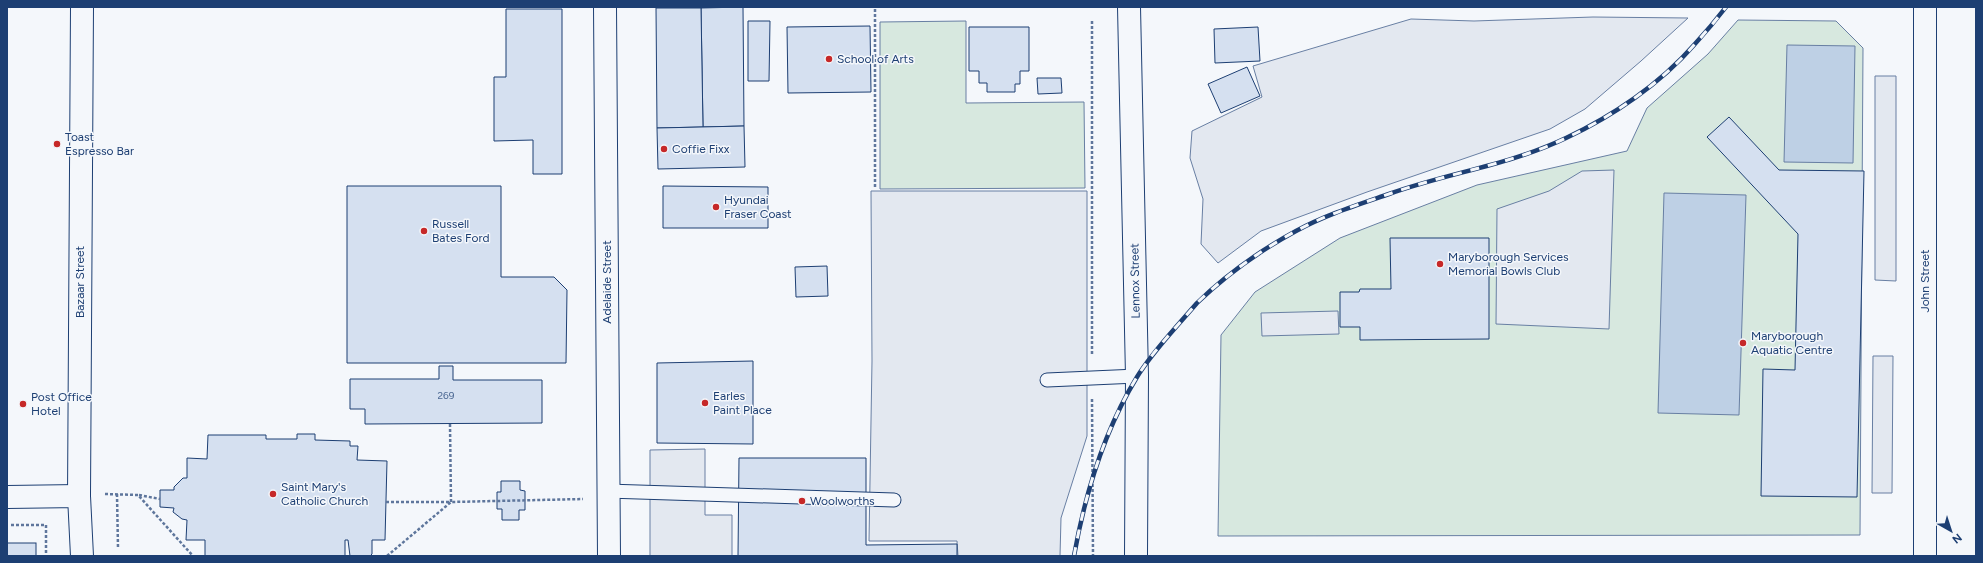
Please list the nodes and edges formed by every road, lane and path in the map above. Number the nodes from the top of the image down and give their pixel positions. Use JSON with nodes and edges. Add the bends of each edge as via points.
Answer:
{"nodes":[{"id":1,"x":82,"y":7,"type":"edge"},
{"id":2,"x":605,"y":7,"type":"edge"},
{"id":3,"x":1129,"y":7,"type":"edge"},
{"id":4,"x":1925,"y":7,"type":"edge"},
{"id":5,"x":875,"y":9,"type":"dead end"},
{"id":6,"x":1092,"y":21,"type":"dead end"},
{"id":7,"x":875,"y":187,"type":"dead end"},
{"id":8,"x":1137,"y":376,"type":"junction"},
{"id":9,"x":1092,"y":378,"type":"junction"},
{"id":10,"x":1047,"y":380,"type":"dead end"},
{"id":11,"x":450,"y":424,"type":"dead end"},
{"id":12,"x":607,"y":491,"type":"junction"},
{"id":13,"x":117,"y":494,"type":"junction"},
{"id":14,"x":138,"y":495,"type":"junction"},
{"id":15,"x":79,"y":496,"type":"junction"},
{"id":16,"x":7,"y":497,"type":"edge"},
{"id":17,"x":160,"y":499,"type":"dead end"},
{"id":18,"x":566,"y":500,"type":"dead end"},
{"id":19,"x":894,"y":500,"type":"dead end"},
{"id":20,"x":386,"y":502,"type":"dead end"},
{"id":21,"x":451,"y":502,"type":"junction"},
{"id":22,"x":7,"y":525,"type":"edge"},
{"id":23,"x":118,"y":548,"type":"dead end"},
{"id":24,"x":46,"y":556,"type":"edge"},
{"id":25,"x":82,"y":556,"type":"edge"},
{"id":26,"x":193,"y":556,"type":"edge"},
{"id":27,"x":387,"y":556,"type":"edge"},
{"id":28,"x":609,"y":556,"type":"edge"},
{"id":29,"x":1093,"y":556,"type":"edge"},
{"id":30,"x":1136,"y":556,"type":"edge"},
{"id":31,"x":1925,"y":556,"type":"edge"}],
"edges":[{"from":1,"to":15,"type":"street","name":"Bazaar Street"},
{"from":2,"to":12,"type":"street","name":"Adelaide Street"},
{"from":3,"to":8,"type":"street","name":"Lennox Street"},
{"from":4,"to":31,"type":"street","name":"John Street"},
{"from":5,"to":7,"type":"path"},
{"from":6,"to":9,"type":"path"},
{"from":8,"to":9,"type":"lane"},
{"from":8,"to":30,"type":"street","name":"Lennox Street"},
{"from":9,"to":10,"type":"lane"},
{"from":9,"to":29,"type":"path"},
{"from":11,"to":21,"type":"path"},
{"from":12,"to":19,"type":"lane"},
{"from":12,"to":28,"type":"street","name":"Adelaide Street"},
{"from":13,"to":14,"type":"path"},
{"from":13,"to":15,"type":"path"},
{"from":13,"to":23,"type":"path"},
{"from":14,"to":17,"type":"path"},
{"from":14,"to":26,"type":"path"},
{"from":15,"to":16,"type":"street"},
{"from":15,"to":25,"type":"street","name":"Bazaar Street"},
{"from":18,"to":21,"type":"path"},
{"from":20,"to":21,"type":"path"},
{"from":21,"to":27,"type":"path"},
{"from":22,"to":24,"type":"path","via":[[46,525]]}]}
